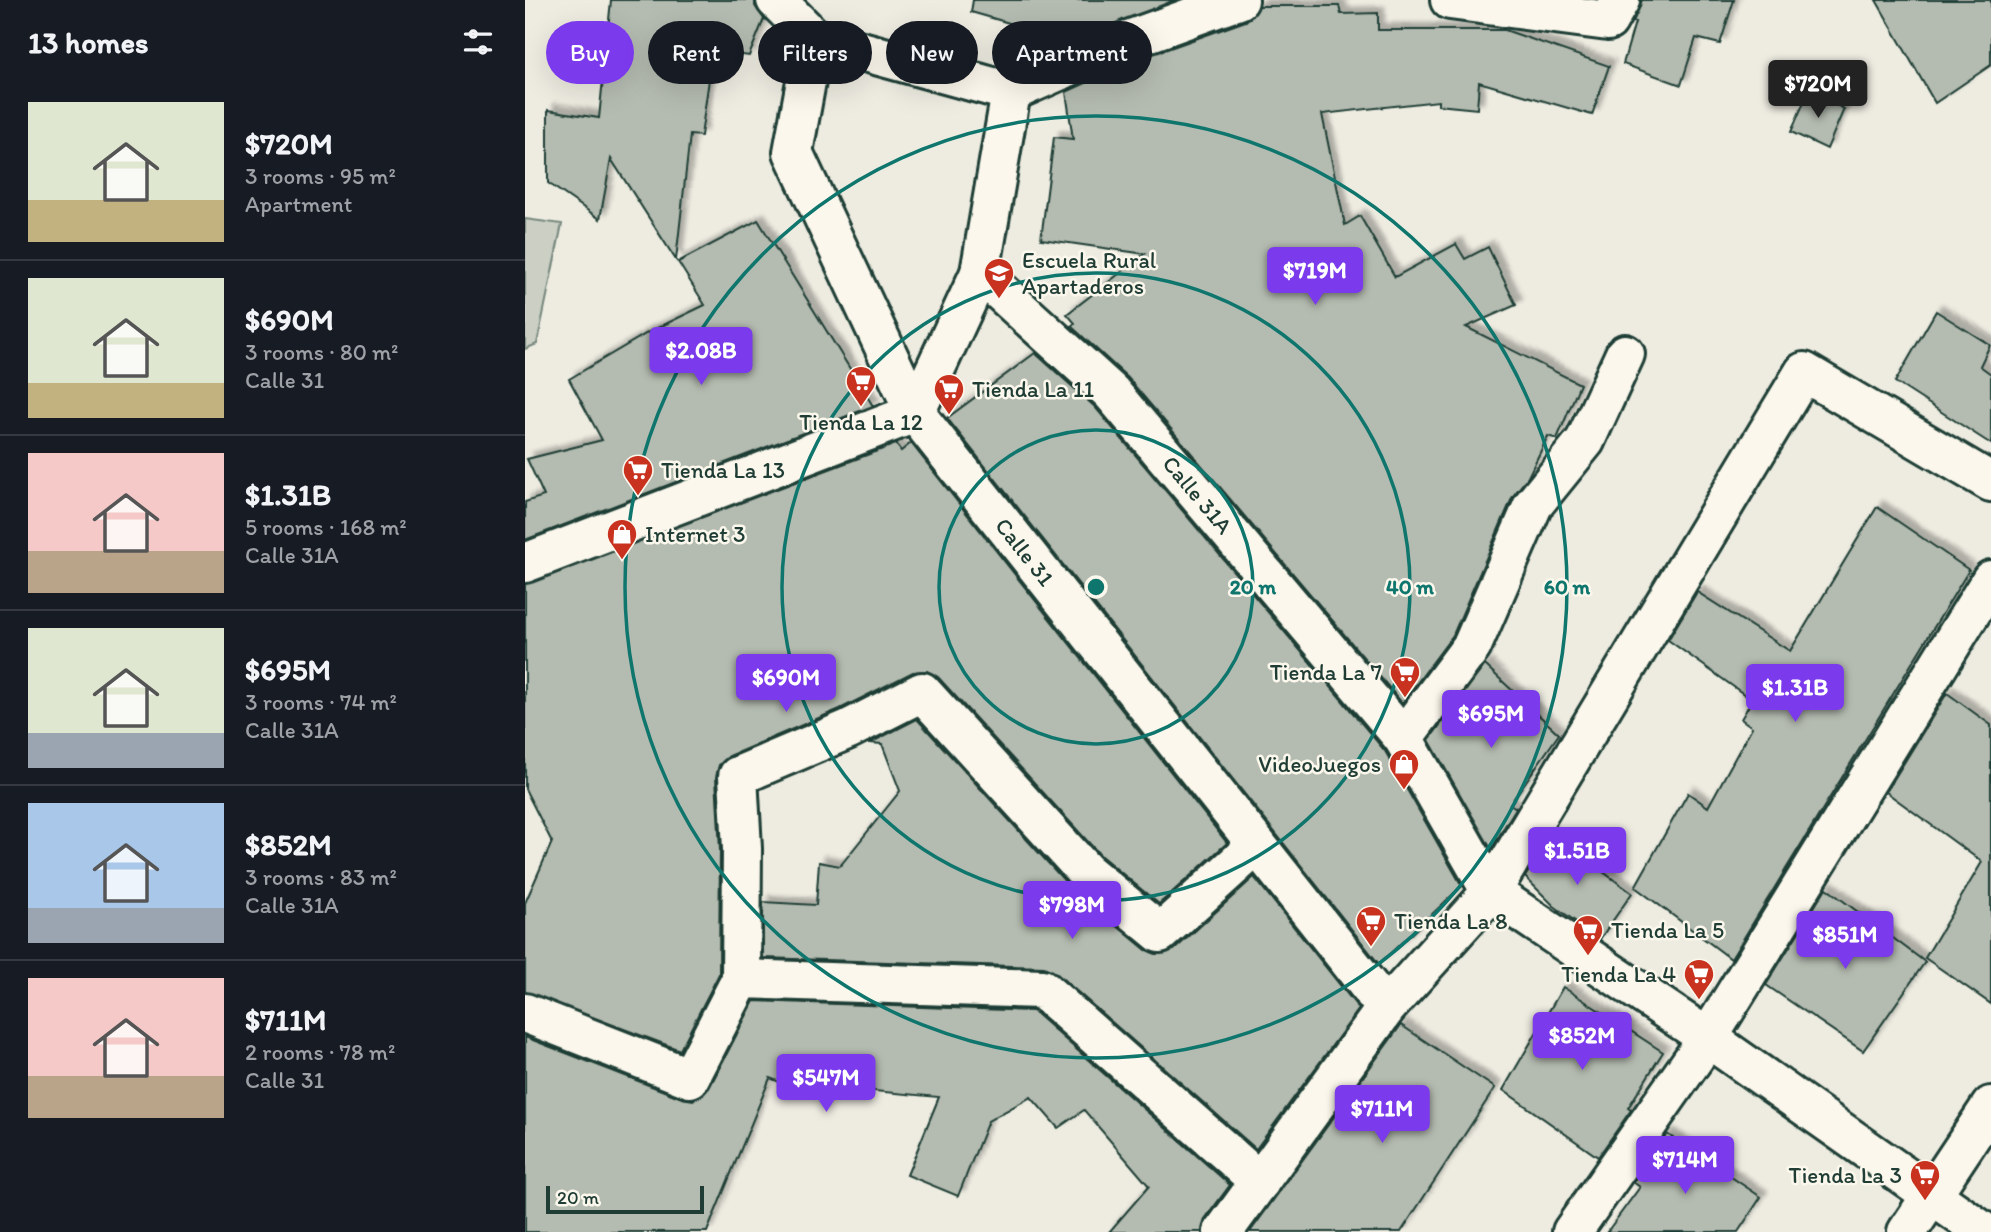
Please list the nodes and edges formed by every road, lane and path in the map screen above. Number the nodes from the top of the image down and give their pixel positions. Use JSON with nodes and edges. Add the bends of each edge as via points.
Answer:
{"nodes":[{"id":1,"x":776,"y":0,"type":"edge"},
{"id":2,"x":1239,"y":0,"type":"edge"},
{"id":3,"x":1450,"y":0,"type":"edge"},
{"id":4,"x":1620,"y":0,"type":"edge"},
{"id":5,"x":797,"y":21,"type":"edge"},
{"id":6,"x":872,"y":54,"type":"edge"},
{"id":7,"x":806,"y":84,"type":"edge"},
{"id":8,"x":1011,"y":92,"type":"junction"},
{"id":9,"x":980,"y":273,"type":"junction"},
{"id":10,"x":1625,"y":354,"type":"dead end"},
{"id":11,"x":915,"y":413,"type":"junction"},
{"id":12,"x":1991,"y":482,"type":"edge"},
{"id":13,"x":525,"y":563,"type":"edge"},
{"id":14,"x":1991,"y":580,"type":"edge"},
{"id":15,"x":1403,"y":737,"type":"junction"},
{"id":16,"x":1258,"y":845,"type":"junction"},
{"id":17,"x":1491,"y":892,"type":"junction"},
{"id":18,"x":741,"y":979,"type":"junction"},
{"id":19,"x":1386,"y":1008,"type":"junction"},
{"id":20,"x":525,"y":1013,"type":"edge"},
{"id":21,"x":1708,"y":1038,"type":"junction"},
{"id":22,"x":1991,"y":1106,"type":"edge"},
{"id":23,"x":1260,"y":1182,"type":"junction"},
{"id":24,"x":1931,"y":1195,"type":"junction"},
{"id":25,"x":1223,"y":1232,"type":"edge"},
{"id":26,"x":1572,"y":1232,"type":"edge"},
{"id":27,"x":1907,"y":1232,"type":"edge"},
{"id":28,"x":1984,"y":1232,"type":"edge"}],
"edges":[{"from":1,"to":5,"type":"street"},
{"from":2,"to":8,"type":"street","via":[[1131,39]]},
{"from":3,"to":4,"type":"street","via":[[1608,21]]},
{"from":6,"to":8,"type":"street"},
{"from":7,"to":11,"type":"street","name":"Calle 31","via":[[793,152]]},
{"from":8,"to":9,"type":"street"},
{"from":9,"to":11,"type":"street"},
{"from":9,"to":15,"type":"street","name":"Calle 31A","via":[[1111,392]]},
{"from":10,"to":15,"type":"street","via":[[1585,441],[1533,505],[1472,646]]},
{"from":11,"to":13,"type":"street"},
{"from":11,"to":16,"type":"street","name":"Calle 31"},
{"from":12,"to":17,"type":"street","via":[[1804,372]]},
{"from":14,"to":21,"type":"street"},
{"from":15,"to":17,"type":"street","name":"Calle 31A"},
{"from":16,"to":18,"type":"street","via":[[1160,933],[1086,872],[922,692],[738,776]]},
{"from":16,"to":19,"type":"street","name":"Calle 31"},
{"from":17,"to":19,"type":"street"},
{"from":17,"to":21,"type":"street"},
{"from":18,"to":20,"type":"street","via":[[690,1078]]},
{"from":18,"to":23,"type":"street","via":[[1042,989]]},
{"from":19,"to":23,"type":"street"},
{"from":21,"to":24,"type":"street"},
{"from":21,"to":26,"type":"street"},
{"from":22,"to":24,"type":"street"},
{"from":23,"to":25,"type":"street"},
{"from":24,"to":27,"type":"street"},
{"from":24,"to":28,"type":"street"}]}
